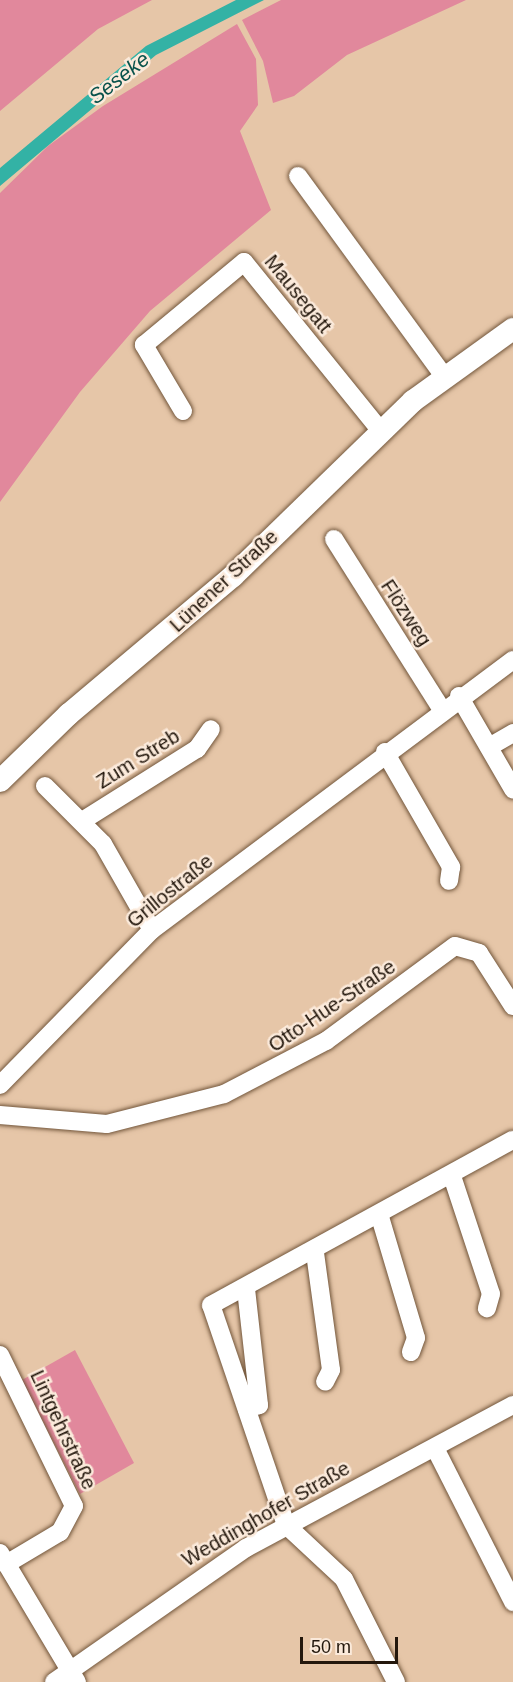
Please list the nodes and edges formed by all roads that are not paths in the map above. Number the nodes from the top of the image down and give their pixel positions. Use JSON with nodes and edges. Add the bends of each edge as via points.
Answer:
{"nodes":[{"id":1,"x":297,"y":176,"type":"dead end"},
{"id":2,"x":513,"y":329,"type":"edge"},
{"id":3,"x":444,"y":376,"type":"junction"},
{"id":4,"x":183,"y":411,"type":"dead end"},
{"id":5,"x":380,"y":430,"type":"junction"},
{"id":6,"x":334,"y":539,"type":"dead end"},
{"id":7,"x":513,"y":660,"type":"edge"},
{"id":8,"x":459,"y":696,"type":"junction"},
{"id":9,"x":442,"y":710,"type":"junction"},
{"id":10,"x":211,"y":729,"type":"dead end"},
{"id":11,"x":513,"y":733,"type":"edge"},
{"id":12,"x":489,"y":747,"type":"junction"},
{"id":13,"x":386,"y":752,"type":"junction"},
{"id":14,"x":0,"y":781,"type":"edge"},
{"id":15,"x":45,"y":786,"type":"dead end"},
{"id":16,"x":513,"y":789,"type":"edge"},
{"id":17,"x":82,"y":821,"type":"junction"},
{"id":18,"x":449,"y":881,"type":"dead end"},
{"id":19,"x":152,"y":930,"type":"junction"},
{"id":20,"x":513,"y":1006,"type":"edge"},
{"id":21,"x":0,"y":1085,"type":"edge"},
{"id":22,"x":0,"y":1115,"type":"edge"},
{"id":23,"x":513,"y":1140,"type":"edge"},
{"id":24,"x":452,"y":1176,"type":"junction"},
{"id":25,"x":380,"y":1216,"type":"junction"},
{"id":26,"x":315,"y":1253,"type":"junction"},
{"id":27,"x":246,"y":1289,"type":"junction"},
{"id":28,"x":487,"y":1308,"type":"dead end"},
{"id":29,"x":411,"y":1353,"type":"dead end"},
{"id":30,"x":0,"y":1355,"type":"edge"},
{"id":31,"x":325,"y":1382,"type":"dead end"},
{"id":32,"x":513,"y":1405,"type":"edge"},
{"id":33,"x":247,"y":1409,"type":"junction"},
{"id":34,"x":435,"y":1448,"type":"junction"},
{"id":35,"x":286,"y":1525,"type":"junction"},
{"id":36,"x":3,"y":1558,"type":"edge"},
{"id":37,"x":513,"y":1602,"type":"edge"},
{"id":38,"x":74,"y":1677,"type":"edge"},
{"id":39,"x":54,"y":1682,"type":"edge"},
{"id":40,"x":396,"y":1682,"type":"edge"}],
"edges":[{"from":1,"to":3,"type":"street"},
{"from":2,"to":3,"type":"main road","name":"Lünener Straße"},
{"from":3,"to":5,"type":"main road","name":"Lünener Straße"},
{"from":4,"to":5,"type":"street","name":"Mausegatt","via":[[144,345],[244,262]]},
{"from":5,"to":14,"type":"main road","name":"Lünener Straße","via":[[233,576],[69,714]]},
{"from":6,"to":9,"type":"street","name":"Flözweg"},
{"from":7,"to":8,"type":"street","name":"Grillostraße"},
{"from":8,"to":9,"type":"street","name":"Grillostraße"},
{"from":8,"to":12,"type":"street"},
{"from":9,"to":13,"type":"street","name":"Grillostraße"},
{"from":10,"to":17,"type":"street","name":"Zum Streb","via":[[197,749]]},
{"from":11,"to":12,"type":"street"},
{"from":12,"to":16,"type":"street"},
{"from":13,"to":18,"type":"street","via":[[451,867]]},
{"from":13,"to":19,"type":"street","name":"Grillostraße"},
{"from":15,"to":17,"type":"street"},
{"from":17,"to":19,"type":"street","via":[[103,844]]},
{"from":19,"to":21,"type":"street","name":"Grillostraße"},
{"from":20,"to":22,"type":"street","name":"Otto-Hue-Straße","via":[[478,953],[455,946],[326,1041],[224,1094],[107,1124]]},
{"from":23,"to":24,"type":"street"},
{"from":24,"to":25,"type":"street"},
{"from":24,"to":28,"type":"street","via":[[491,1294]]},
{"from":25,"to":26,"type":"street"},
{"from":25,"to":29,"type":"street","via":[[416,1338]]},
{"from":26,"to":27,"type":"street"},
{"from":26,"to":31,"type":"street","via":[[331,1370]]},
{"from":27,"to":33,"type":"street","via":[[258,1405]]},
{"from":27,"to":33,"type":"street","via":[[212,1305]]},
{"from":30,"to":36,"type":"street","name":"Lintgehrstraße","via":[[74,1506],[60,1532]]},
{"from":32,"to":34,"type":"street","name":"Weddinghofer Straße"},
{"from":33,"to":35,"type":"street"},
{"from":34,"to":35,"type":"street","name":"Weddinghofer Straße"},
{"from":34,"to":37,"type":"street"},
{"from":35,"to":38,"type":"street","name":"Weddinghofer Straße","via":[[179,1591]]},
{"from":35,"to":40,"type":"street","via":[[344,1579]]},
{"from":36,"to":38,"type":"street","name":"Lintgehrstraße"},
{"from":38,"to":39,"type":"street","name":"Weddinghofer Straße"}]}
